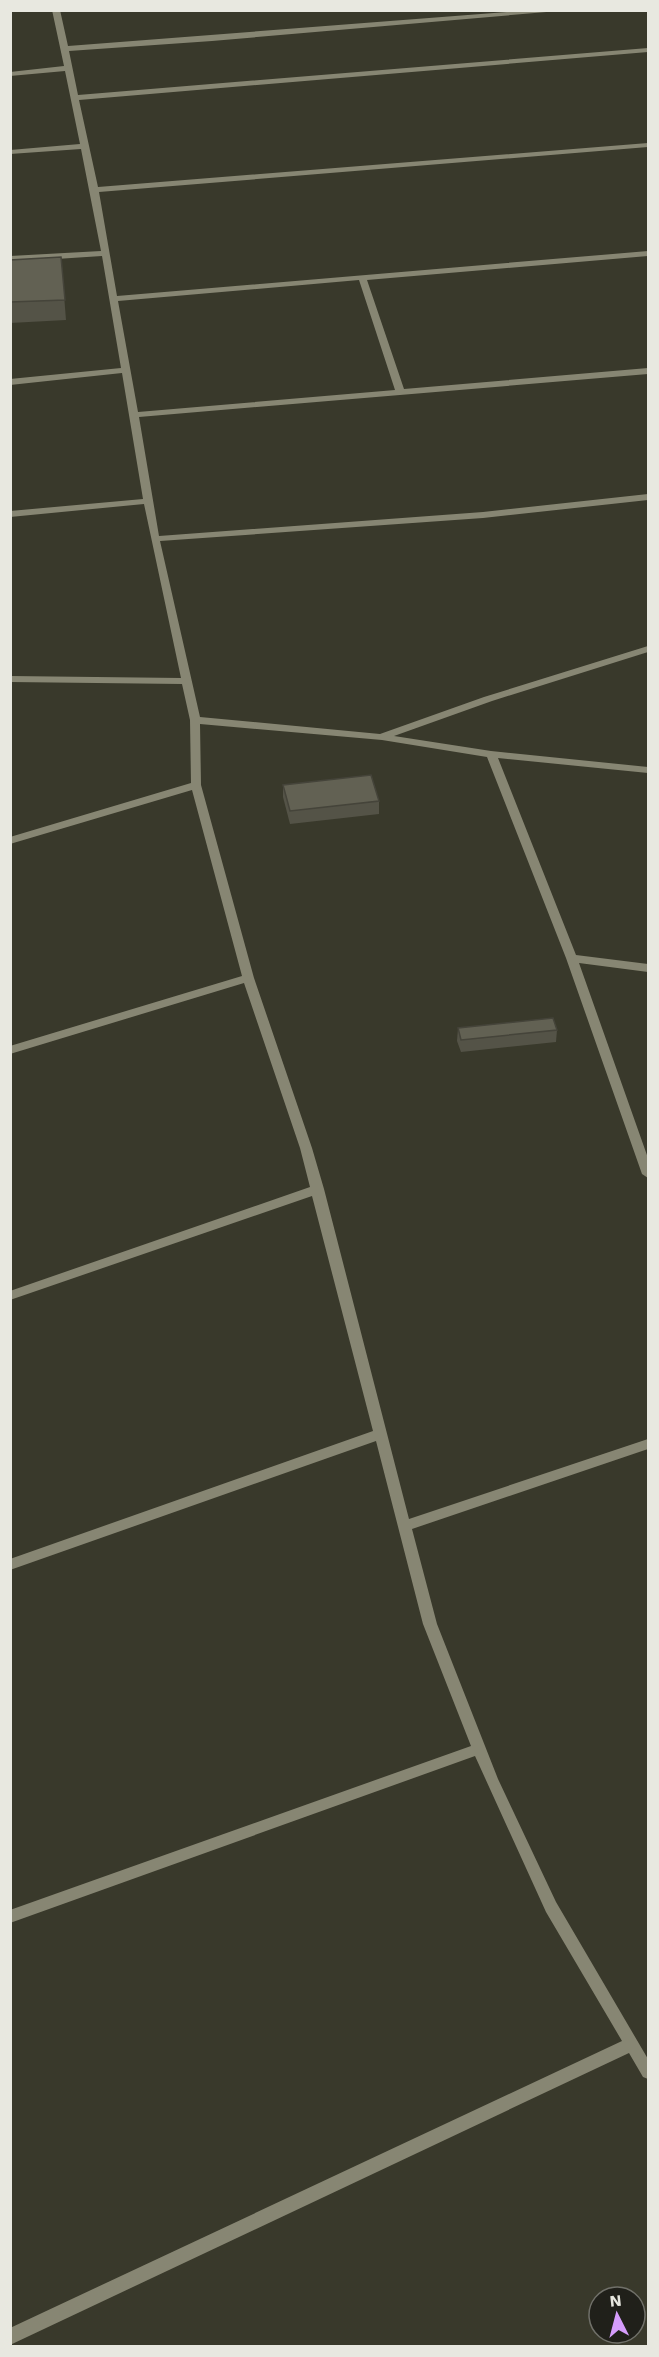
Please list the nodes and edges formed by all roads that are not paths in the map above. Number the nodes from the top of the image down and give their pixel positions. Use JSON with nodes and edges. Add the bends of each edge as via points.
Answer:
{"nodes":[{"id":1,"x":56,"y":10,"type":"edge"},
{"id":2,"x":567,"y":10,"type":"edge"},
{"id":3,"x":64,"y":49,"type":"junction"},
{"id":4,"x":648,"y":50,"type":"edge"},
{"id":5,"x":68,"y":68,"type":"junction"},
{"id":6,"x":10,"y":74,"type":"edge"},
{"id":7,"x":74,"y":98,"type":"junction"},
{"id":8,"x":648,"y":145,"type":"edge"},
{"id":9,"x":85,"y":146,"type":"junction"},
{"id":10,"x":10,"y":152,"type":"edge"},
{"id":11,"x":94,"y":190,"type":"junction"},
{"id":12,"x":104,"y":253,"type":"junction"},
{"id":13,"x":648,"y":253,"type":"edge"},
{"id":14,"x":10,"y":260,"type":"edge"},
{"id":15,"x":362,"y":277,"type":"junction"},
{"id":16,"x":113,"y":299,"type":"junction"},
{"id":17,"x":126,"y":370,"type":"junction"},
{"id":18,"x":648,"y":371,"type":"edge"},
{"id":19,"x":10,"y":382,"type":"edge"},
{"id":20,"x":400,"y":392,"type":"junction"},
{"id":21,"x":133,"y":415,"type":"junction"},
{"id":22,"x":648,"y":497,"type":"edge"},
{"id":23,"x":149,"y":501,"type":"junction"},
{"id":24,"x":10,"y":514,"type":"edge"},
{"id":25,"x":155,"y":539,"type":"junction"},
{"id":26,"x":648,"y":649,"type":"edge"},
{"id":27,"x":10,"y":679,"type":"edge"},
{"id":28,"x":185,"y":681,"type":"junction"},
{"id":29,"x":195,"y":720,"type":"junction"},
{"id":30,"x":382,"y":736,"type":"junction"},
{"id":31,"x":492,"y":754,"type":"junction"},
{"id":32,"x":648,"y":770,"type":"edge"},
{"id":33,"x":196,"y":785,"type":"junction"},
{"id":34,"x":10,"y":841,"type":"edge"},
{"id":35,"x":572,"y":958,"type":"junction"},
{"id":36,"x":648,"y":968,"type":"edge"},
{"id":37,"x":248,"y":978,"type":"junction"},
{"id":38,"x":10,"y":1050,"type":"edge"},
{"id":39,"x":648,"y":1174,"type":"edge"},
{"id":40,"x":318,"y":1189,"type":"junction"},
{"id":41,"x":10,"y":1296,"type":"edge"},
{"id":42,"x":380,"y":1434,"type":"junction"},
{"id":43,"x":648,"y":1444,"type":"edge"},
{"id":44,"x":405,"y":1526,"type":"junction"},
{"id":45,"x":10,"y":1565,"type":"edge"},
{"id":46,"x":479,"y":1749,"type":"junction"},
{"id":47,"x":10,"y":1917,"type":"edge"},
{"id":48,"x":632,"y":2044,"type":"junction"},
{"id":49,"x":648,"y":2072,"type":"edge"},
{"id":50,"x":10,"y":2337,"type":"edge"}],
"edges":[{"from":1,"to":3,"type":"street"},
{"from":2,"to":3,"type":"street"},
{"from":3,"to":5,"type":"street"},
{"from":4,"to":7,"type":"street"},
{"from":5,"to":6,"type":"street"},
{"from":5,"to":7,"type":"street"},
{"from":7,"to":9,"type":"street"},
{"from":8,"to":11,"type":"street"},
{"from":9,"to":10,"type":"street"},
{"from":9,"to":11,"type":"street"},
{"from":11,"to":12,"type":"street"},
{"from":12,"to":14,"type":"street"},
{"from":12,"to":16,"type":"street"},
{"from":13,"to":15,"type":"street"},
{"from":15,"to":16,"type":"street"},
{"from":15,"to":20,"type":"street"},
{"from":16,"to":17,"type":"street"},
{"from":17,"to":19,"type":"street"},
{"from":17,"to":21,"type":"street"},
{"from":18,"to":20,"type":"street"},
{"from":20,"to":21,"type":"street"},
{"from":21,"to":23,"type":"street"},
{"from":22,"to":25,"type":"street","via":[[483,515]]},
{"from":23,"to":24,"type":"street"},
{"from":23,"to":25,"type":"street"},
{"from":25,"to":28,"type":"street"},
{"from":26,"to":30,"type":"street"},
{"from":27,"to":28,"type":"street"},
{"from":28,"to":29,"type":"street"},
{"from":29,"to":30,"type":"street"},
{"from":29,"to":33,"type":"street"},
{"from":30,"to":31,"type":"street"},
{"from":31,"to":32,"type":"street"},
{"from":31,"to":35,"type":"street"},
{"from":33,"to":34,"type":"street"},
{"from":33,"to":37,"type":"street"},
{"from":35,"to":36,"type":"street"},
{"from":35,"to":39,"type":"street"},
{"from":37,"to":38,"type":"street"},
{"from":37,"to":40,"type":"street"},
{"from":40,"to":41,"type":"street"},
{"from":40,"to":42,"type":"street"},
{"from":42,"to":44,"type":"street"},
{"from":42,"to":45,"type":"street"},
{"from":43,"to":44,"type":"street"},
{"from":44,"to":46,"type":"street","via":[[430,1624]]},
{"from":46,"to":47,"type":"street"},
{"from":46,"to":48,"type":"street","via":[[550,1907]]},
{"from":48,"to":49,"type":"street"},
{"from":48,"to":50,"type":"street"}]}
